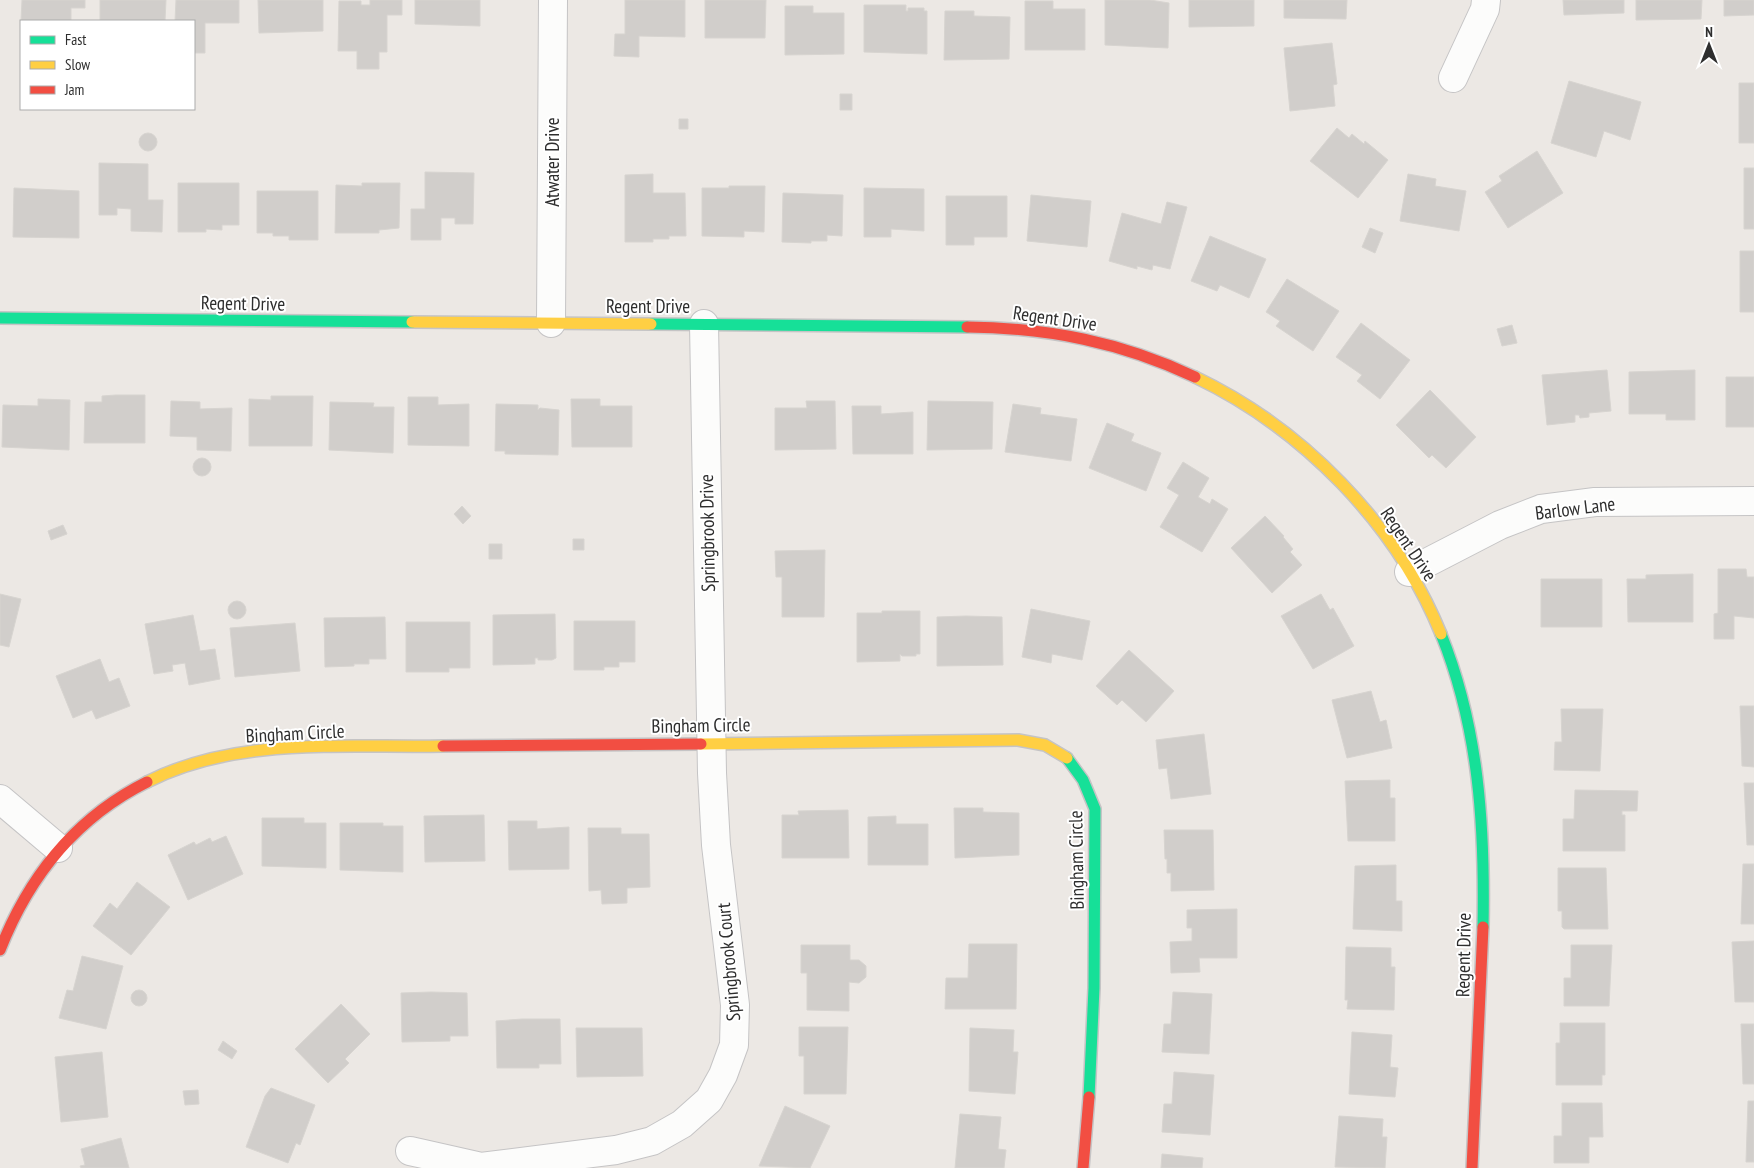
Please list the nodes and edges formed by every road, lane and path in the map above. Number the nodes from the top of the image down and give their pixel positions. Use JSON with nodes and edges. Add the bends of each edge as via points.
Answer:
{"nodes":[{"id":1,"x":552,"y":0,"type":"edge"},
{"id":2,"x":1486,"y":0,"type":"edge"},
{"id":3,"x":1453,"y":78,"type":"dead end"},
{"id":4,"x":0,"y":318,"type":"edge"},
{"id":5,"x":551,"y":324,"type":"junction"},
{"id":6,"x":704,"y":324,"type":"junction"},
{"id":7,"x":1754,"y":501,"type":"edge"},
{"id":8,"x":1409,"y":572,"type":"junction"},
{"id":9,"x":711,"y":742,"type":"junction"},
{"id":10,"x":0,"y":799,"type":"edge"},
{"id":11,"x":58,"y":848,"type":"junction"},
{"id":12,"x":0,"y":950,"type":"edge"},
{"id":13,"x":410,"y":1151,"type":"dead end"},
{"id":14,"x":1083,"y":1168,"type":"edge"},
{"id":15,"x":1472,"y":1168,"type":"edge"}],
"edges":[{"from":1,"to":5,"type":"street","name":"Atwater Drive"},
{"from":2,"to":3,"type":"street","via":[[1485,9]]},
{"from":4,"to":5,"type":"street","name":"Regent Drive"},
{"from":5,"to":6,"type":"street","name":"Regent Drive"},
{"from":6,"to":8,"type":"street","name":"Regent Drive","via":[[991,327],[1064,334],[1106,343],[1182,370],[1236,398],[1285,432],[1350,492]]},
{"from":6,"to":9,"type":"street","name":"Springbrook Drive"},
{"from":7,"to":8,"type":"street","name":"Barlow Lane","via":[[1595,502],[1541,509],[1500,524]]},
{"from":8,"to":15,"type":"street","name":"Regent Drive","via":[[1438,626],[1456,674],[1478,777],[1482,944]]},
{"from":9,"to":11,"type":"street","name":"Bingham Circle","via":[[300,748],[243,752],[197,761],[152,780],[107,805]]},
{"from":9,"to":13,"type":"street","name":"Springbrook Court","via":[[716,845],[735,1005],[734,1045],[709,1100],[682,1124],[652,1141],[616,1150],[481,1167]]},
{"from":9,"to":14,"type":"street","name":"Bingham Circle","via":[[1018,740],[1048,746],[1071,762],[1088,785],[1095,809],[1095,999]]},
{"from":10,"to":11,"type":"street"},
{"from":11,"to":12,"type":"street","name":"Bingham Circle","via":[[32,882],[5,932]]}]}
